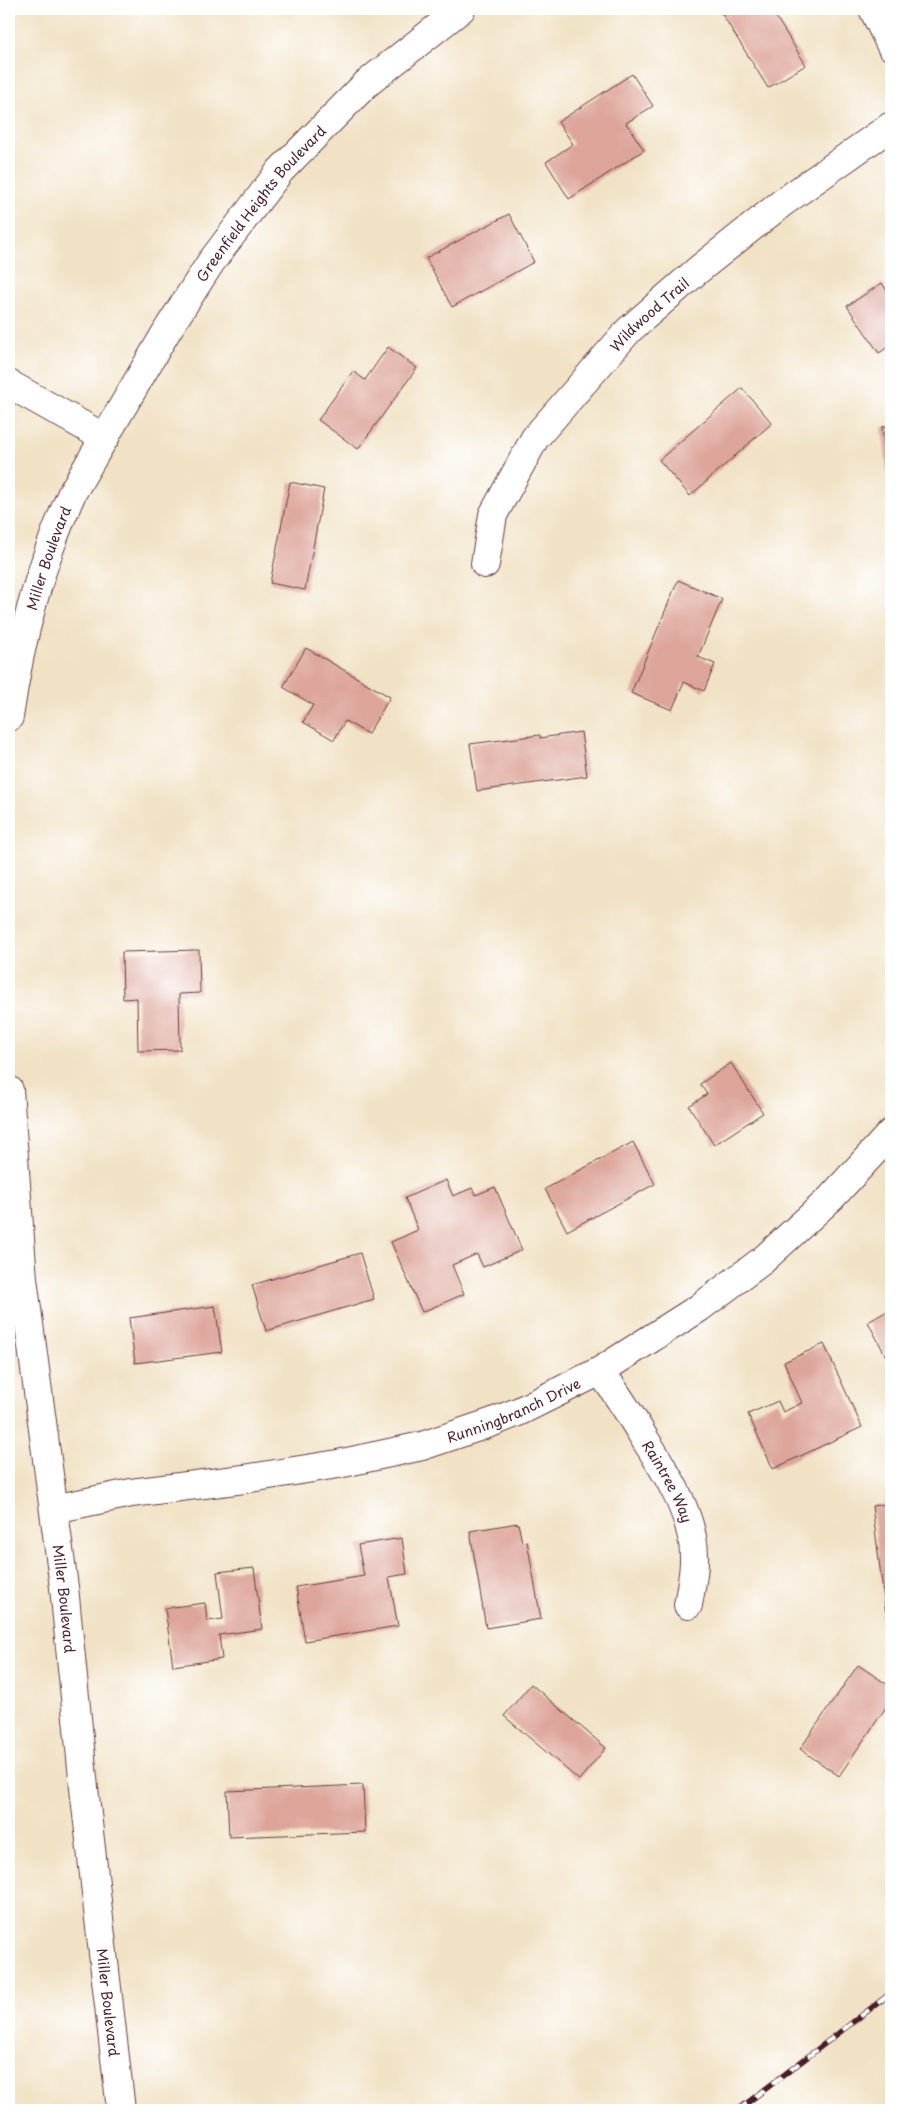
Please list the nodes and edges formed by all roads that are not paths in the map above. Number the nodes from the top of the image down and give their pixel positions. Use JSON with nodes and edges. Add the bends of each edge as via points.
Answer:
{"nodes":[{"id":1,"x":461,"y":9,"type":"edge"},
{"id":2,"x":873,"y":9,"type":"edge"},
{"id":3,"x":891,"y":46,"type":"edge"},
{"id":4,"x":891,"y":126,"type":"edge"},
{"id":5,"x":9,"y":384,"type":"edge"},
{"id":6,"x":105,"y":438,"type":"junction"},
{"id":7,"x":485,"y":564,"type":"dead end"},
{"id":8,"x":10,"y":704,"type":"edge"},
{"id":9,"x":9,"y":1090,"type":"edge"},
{"id":10,"x":891,"y":1133,"type":"edge"},
{"id":11,"x":16,"y":1280,"type":"edge"},
{"id":12,"x":600,"y":1370,"type":"junction"},
{"id":13,"x":54,"y":1509,"type":"junction"},
{"id":14,"x":688,"y":1605,"type":"dead end"},
{"id":15,"x":121,"y":2110,"type":"edge"}],
"edges":[{"from":1,"to":6,"type":"street","name":"Greenfield Heights Boulevard","via":[[366,84],[280,171],[206,270]]},
{"from":2,"to":3,"type":"street"},
{"from":4,"to":7,"type":"street","name":"Wildwood Trail","via":[[782,203],[629,330],[535,438],[493,515]]},
{"from":5,"to":6,"type":"street"},
{"from":6,"to":8,"type":"street","name":"Miller Boulevard","via":[[72,493],[33,596]]},
{"from":9,"to":11,"type":"street","name":"Miller Boulevard"},
{"from":10,"to":12,"type":"street","name":"Runningbranch Drive","via":[[831,1198],[763,1260],[699,1308]]},
{"from":11,"to":13,"type":"street","name":"Miller Boulevard"},
{"from":12,"to":13,"type":"street","name":"Runningbranch Drive","via":[[520,1411],[422,1446],[338,1464],[244,1480],[130,1493]]},
{"from":12,"to":14,"type":"street","name":"Raintree Way","via":[[671,1481],[688,1519],[695,1565]]},
{"from":13,"to":15,"type":"street","name":"Miller Boulevard"}]}
